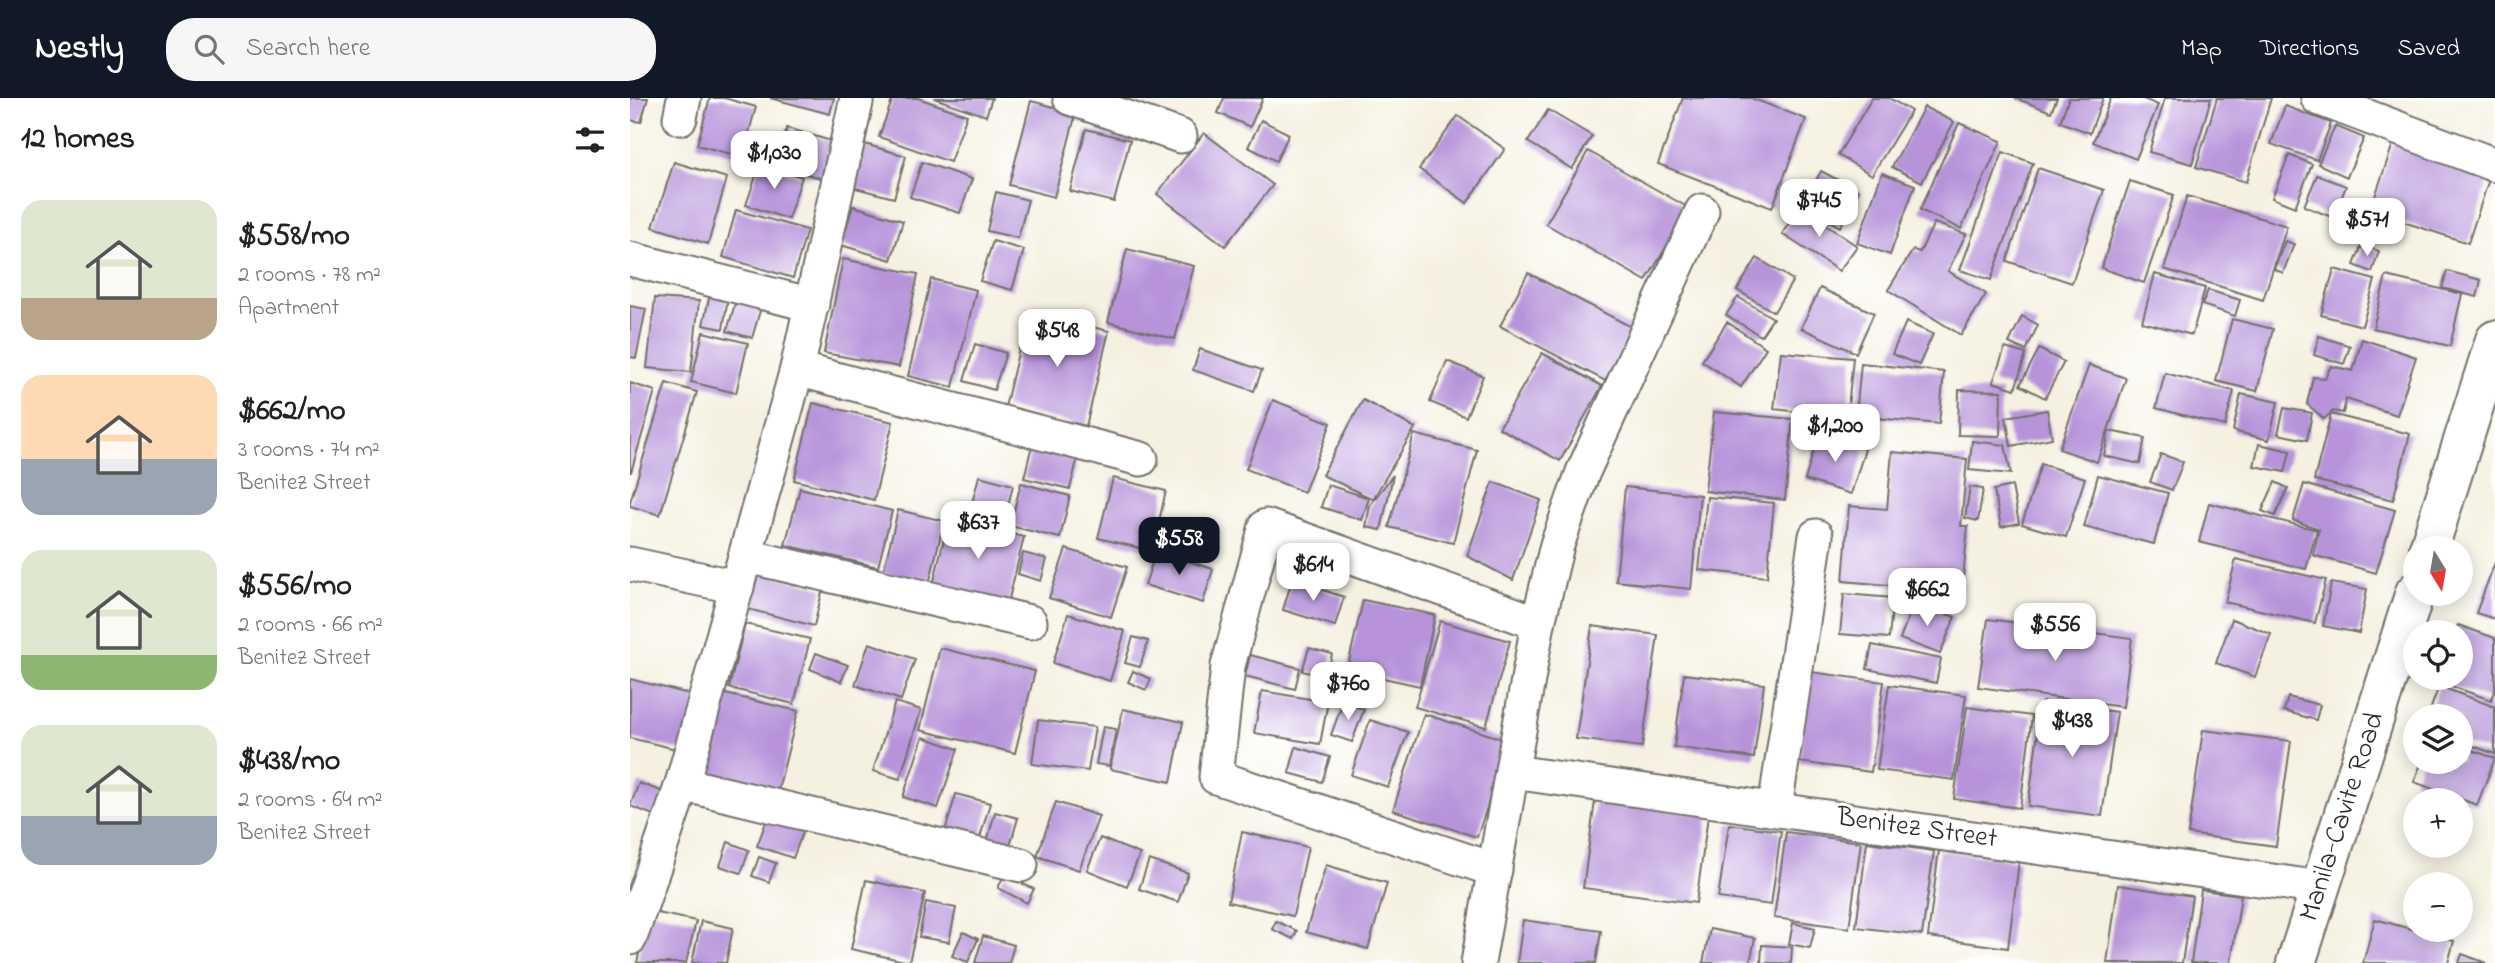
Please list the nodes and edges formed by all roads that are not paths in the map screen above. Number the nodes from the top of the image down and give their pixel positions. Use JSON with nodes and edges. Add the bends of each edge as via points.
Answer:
{"nodes":[{"id":1,"x":857,"y":98,"type":"edge"},
{"id":2,"x":1070,"y":98,"type":"edge"},
{"id":3,"x":2318,"y":98,"type":"edge"},
{"id":4,"x":1180,"y":136,"type":"dead end"},
{"id":5,"x":2495,"y":165,"type":"edge"},
{"id":6,"x":1702,"y":211,"type":"dead end"},
{"id":7,"x":630,"y":259,"type":"edge"},
{"id":8,"x":812,"y":305,"type":"junction"},
{"id":9,"x":2495,"y":340,"type":"edge"},
{"id":10,"x":797,"y":369,"type":"junction"},
{"id":11,"x":1141,"y":459,"type":"dead end"},
{"id":12,"x":1816,"y":536,"type":"dead end"},
{"id":13,"x":2433,"y":536,"type":"edge"},
{"id":14,"x":747,"y":556,"type":"junction"},
{"id":15,"x":630,"y":564,"type":"edge"},
{"id":16,"x":737,"y":587,"type":"junction"},
{"id":17,"x":2411,"y":606,"type":"edge"},
{"id":18,"x":1030,"y":622,"type":"dead end"},
{"id":19,"x":1538,"y":623,"type":"junction"},
{"id":20,"x":1513,"y":772,"type":"junction"},
{"id":21,"x":682,"y":784,"type":"junction"},
{"id":22,"x":1775,"y":808,"type":"junction"},
{"id":23,"x":1021,"y":865,"type":"dead end"},
{"id":24,"x":1495,"y":870,"type":"junction"},
{"id":25,"x":2321,"y":888,"type":"junction"},
{"id":26,"x":630,"y":938,"type":"edge"},
{"id":27,"x":1478,"y":963,"type":"edge"},
{"id":28,"x":2296,"y":963,"type":"edge"}],
"edges":[{"from":1,"to":8,"type":"street"},
{"from":2,"to":4,"type":"street"},
{"from":3,"to":5,"type":"street"},
{"from":6,"to":19,"type":"street","via":[[1583,472],[1557,545]]},
{"from":7,"to":8,"type":"street"},
{"from":8,"to":10,"type":"street"},
{"from":9,"to":13,"type":"main road"},
{"from":10,"to":11,"type":"street"},
{"from":10,"to":14,"type":"street"},
{"from":12,"to":22,"type":"street"},
{"from":14,"to":16,"type":"street"},
{"from":14,"to":18,"type":"street"},
{"from":15,"to":16,"type":"street"},
{"from":16,"to":21,"type":"street"},
{"from":17,"to":25,"type":"main road","name":"Manila-Cavite Road"},
{"from":19,"to":20,"type":"street"},
{"from":19,"to":24,"type":"street","via":[[1266,526],[1228,666],[1216,778]]},
{"from":20,"to":22,"type":"street","name":"Benitez Street"},
{"from":20,"to":24,"type":"street"},
{"from":21,"to":23,"type":"street"},
{"from":21,"to":26,"type":"street"},
{"from":22,"to":25,"type":"street","name":"Benitez Street"},
{"from":24,"to":27,"type":"street"},
{"from":25,"to":28,"type":"main road","name":"Manila-Cavite Road"}]}
